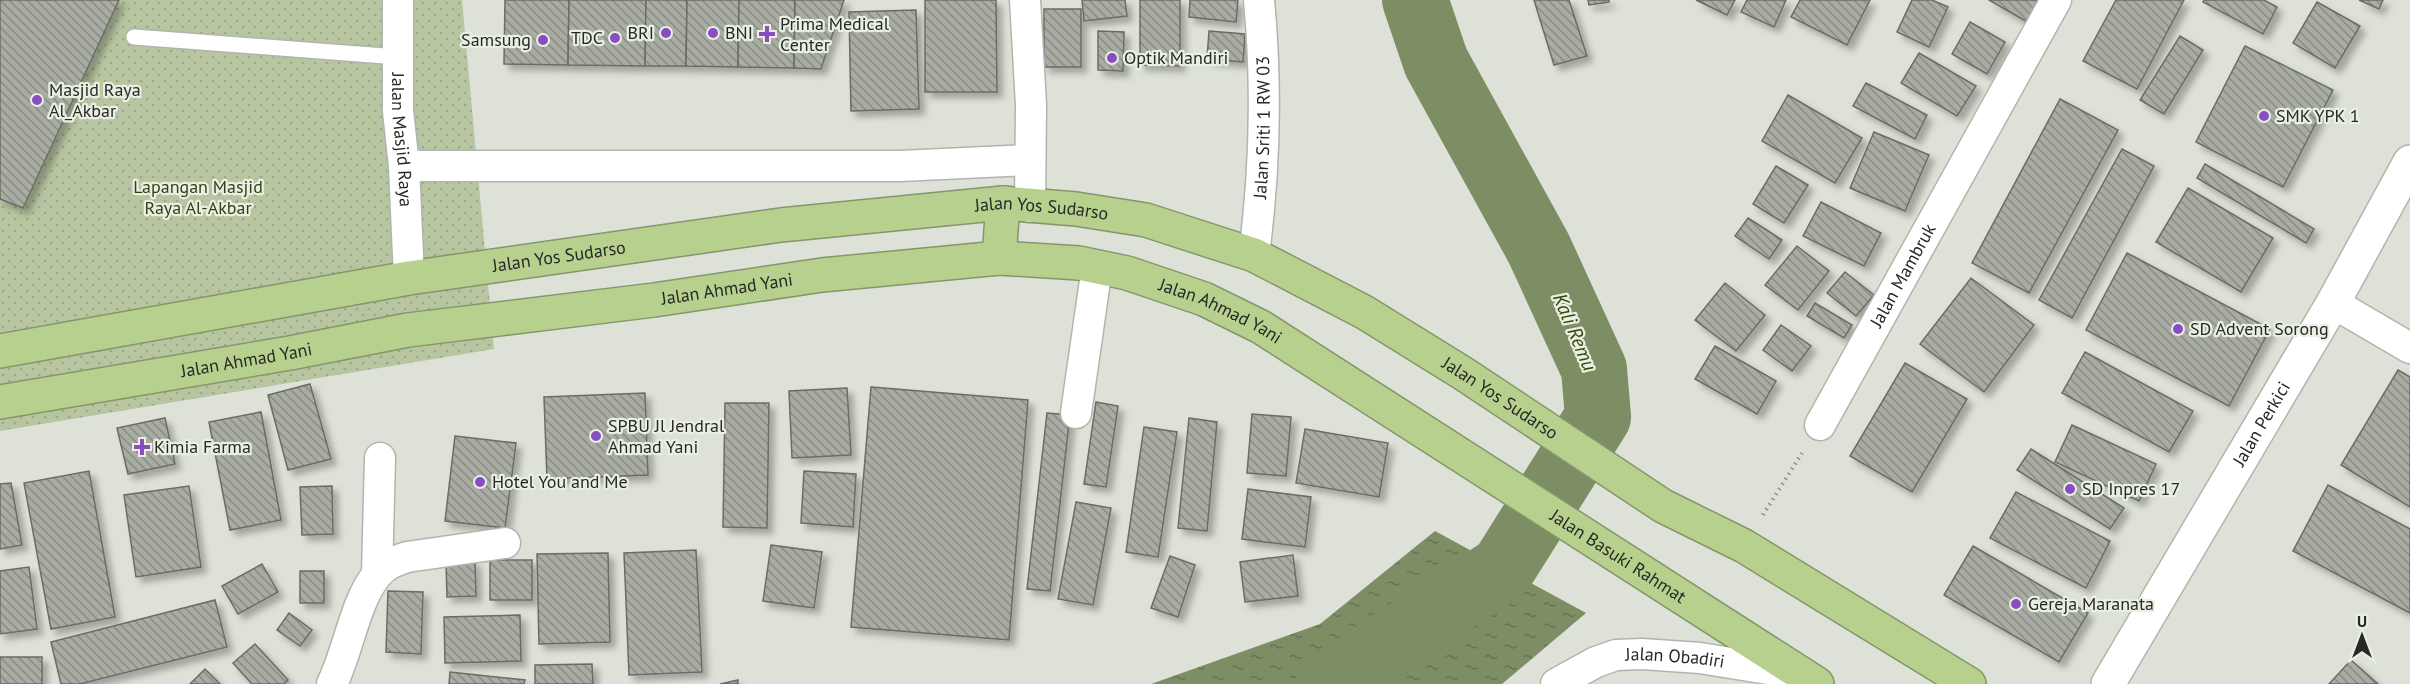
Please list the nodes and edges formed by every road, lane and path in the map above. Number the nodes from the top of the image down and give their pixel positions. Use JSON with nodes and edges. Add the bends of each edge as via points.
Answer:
{"nodes":[{"id":1,"x":398,"y":0,"type":"edge"},
{"id":2,"x":1025,"y":0,"type":"edge"},
{"id":3,"x":1259,"y":0,"type":"edge"},
{"id":4,"x":2056,"y":0,"type":"edge"},
{"id":5,"x":134,"y":37,"type":"dead end"},
{"id":6,"x":398,"y":57,"type":"junction"},
{"id":7,"x":1029,"y":160,"type":"junction"},
{"id":8,"x":2410,"y":162,"type":"edge"},
{"id":9,"x":404,"y":166,"type":"junction"},
{"id":10,"x":1017,"y":205,"type":"junction"},
{"id":11,"x":1254,"y":255,"type":"junction"},
{"id":12,"x":999,"y":258,"type":"junction"},
{"id":13,"x":1097,"y":267,"type":"junction"},
{"id":14,"x":409,"y":278,"type":"junction"},
{"id":15,"x":2333,"y":303,"type":"junction"},
{"id":16,"x":2410,"y":348,"type":"edge"},
{"id":17,"x":0,"y":351,"type":"edge"},
{"id":18,"x":0,"y":402,"type":"edge"},
{"id":19,"x":1076,"y":413,"type":"dead end"},
{"id":20,"x":1820,"y":424,"type":"joint"},
{"id":21,"x":1419,"y":429,"type":"joint"},
{"id":22,"x":380,"y":458,"type":"dead end"},
{"id":23,"x":505,"y":543,"type":"dead end"},
{"id":24,"x":1744,"y":546,"type":"junction"},
{"id":25,"x":377,"y":574,"type":"junction"},
{"id":26,"x":1808,"y":679,"type":"edge"},
{"id":27,"x":332,"y":684,"type":"edge"},
{"id":28,"x":1556,"y":684,"type":"edge"},
{"id":29,"x":1969,"y":684,"type":"edge"},
{"id":30,"x":2108,"y":684,"type":"edge"}],
"edges":[{"from":1,"to":6,"type":"street","name":"Jalan Masjid Raya"},
{"from":2,"to":7,"type":"street","via":[[1031,105]]},
{"from":3,"to":11,"type":"street","name":"Jalan Sriti 1 RW 03","via":[[1264,127]]},
{"from":4,"to":20,"type":"street","name":"Jalan Mambruk"},
{"from":5,"to":6,"type":"lane"},
{"from":6,"to":9,"type":"street","name":"Jalan Masjid Raya"},
{"from":7,"to":9,"type":"street","via":[[889,166]]},
{"from":7,"to":10,"type":"street"},
{"from":8,"to":15,"type":"street","name":"Jalan Perkici"},
{"from":9,"to":14,"type":"street","name":"Jalan Masjid Raya"},
{"from":10,"to":11,"type":"highway","name":"Jalan Yos Sudarso","via":[[1146,220]]},
{"from":10,"to":12,"type":"highway"},
{"from":10,"to":14,"type":"highway","name":"Jalan Yos Sudarso","via":[[781,225]]},
{"from":11,"to":24,"type":"highway","name":"Jalan Yos Sudarso","via":[[1364,312],[1663,506]]},
{"from":12,"to":13,"type":"highway","name":"Jalan Ahmad Yani"},
{"from":12,"to":18,"type":"highway","name":"Jalan Ahmad Yani","via":[[822,275],[408,330]]},
{"from":13,"to":19,"type":"street"},
{"from":13,"to":21,"type":"highway","name":"Jalan Ahmad Yani","via":[[1204,299],[1261,327]]},
{"from":14,"to":17,"type":"highway","name":"Jalan Yos Sudarso"},
{"from":15,"to":16,"type":"street"},
{"from":15,"to":30,"type":"street","name":"Jalan Perkici"},
{"from":20,"to":24,"type":"path"},
{"from":21,"to":26,"type":"highway","name":"Jalan Basuki Rahmat"},
{"from":22,"to":25,"type":"street"},
{"from":23,"to":25,"type":"street","via":[[407,557],[392,562]]},
{"from":24,"to":29,"type":"highway","name":"Jalan Yos Sudarso"},
{"from":25,"to":27,"type":"street"},
{"from":26,"to":28,"type":"street","name":"Jalan Obadiri","via":[[1700,658],[1642,654],[1616,655]]}]}
